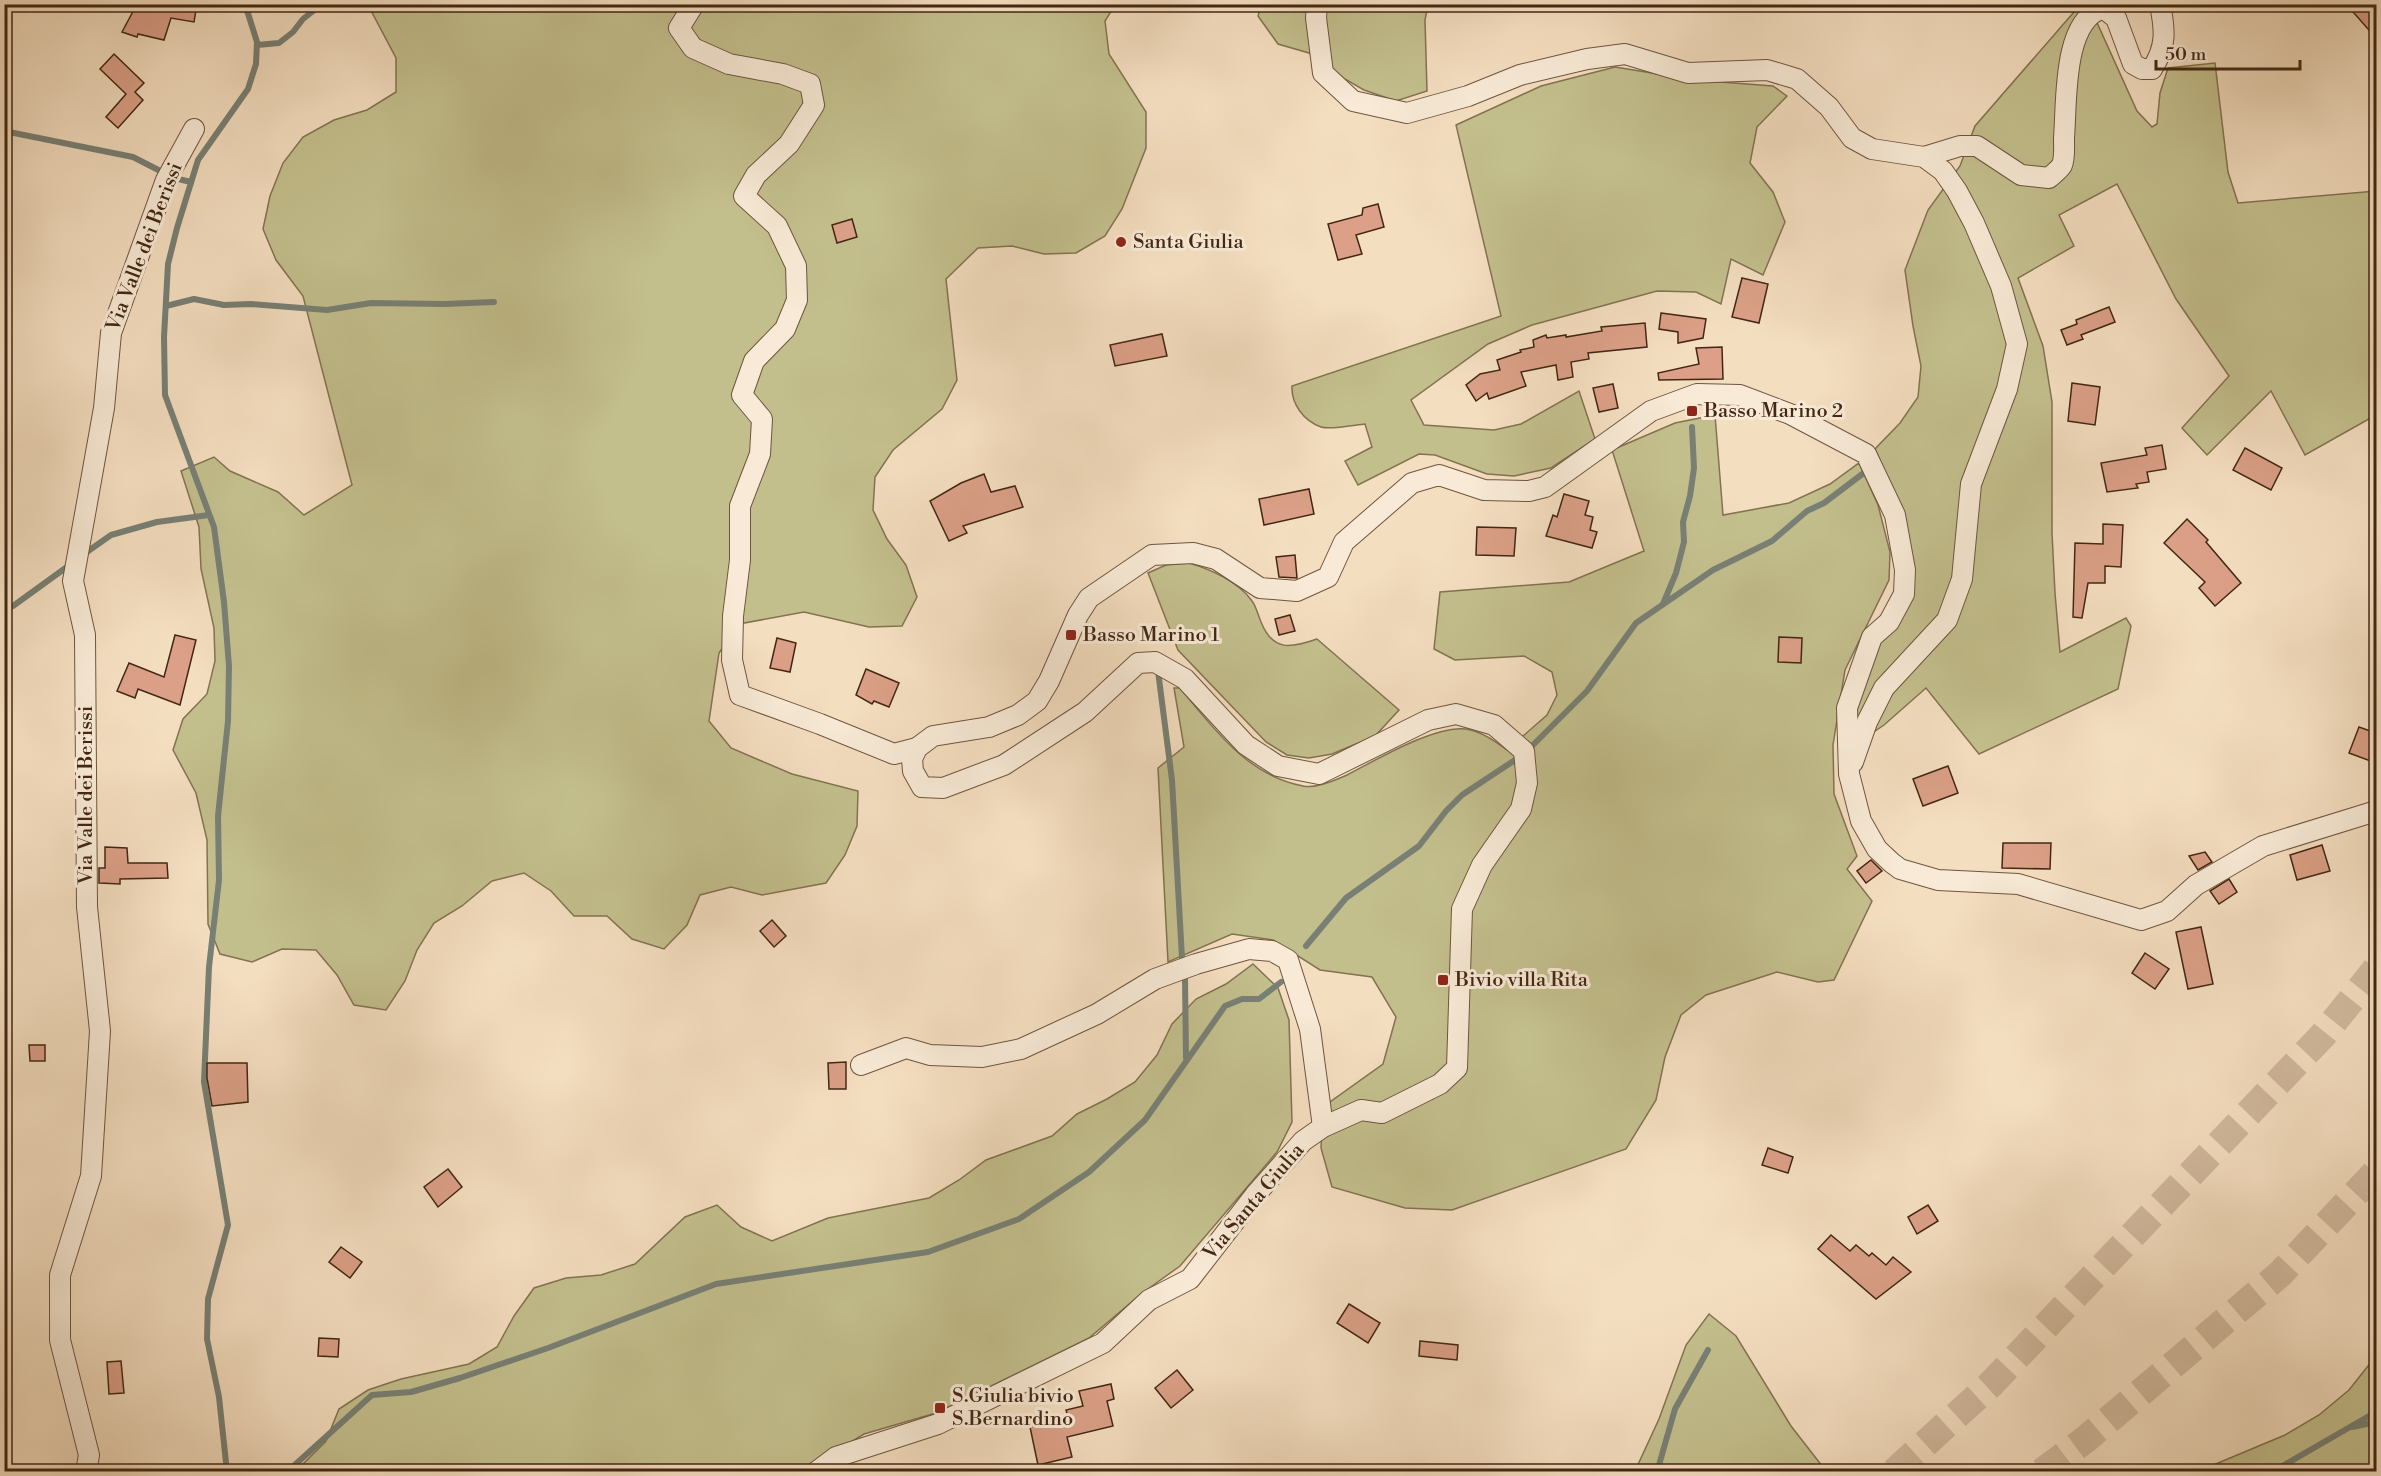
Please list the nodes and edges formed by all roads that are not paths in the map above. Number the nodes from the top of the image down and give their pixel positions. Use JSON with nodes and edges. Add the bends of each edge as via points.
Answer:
{"nodes":[{"id":1,"x":694,"y":4,"type":"edge"},
{"id":2,"x":1317,"y":4,"type":"edge"},
{"id":3,"x":2160,"y":4,"type":"edge"},
{"id":4,"x":194,"y":129,"type":"dead end"},
{"id":5,"x":1924,"y":158,"type":"junction"},
{"id":6,"x":917,"y":748,"type":"junction"},
{"id":7,"x":1849,"y":774,"type":"junction"},
{"id":8,"x":2376,"y":811,"type":"edge"},
{"id":9,"x":861,"y":1065,"type":"dead end"},
{"id":10,"x":1323,"y":1127,"type":"junction"},
{"id":11,"x":87,"y":1472,"type":"edge"},
{"id":12,"x":816,"y":1472,"type":"edge"}],
"edges":[{"from":1,"to":6,"type":"street","via":[[679,28],[693,48],[729,64],[783,74],[810,84],[814,105],[789,144],[756,175],[744,196],[777,226],[796,266],[797,300],[785,329],[754,361],[742,395],[762,419],[760,454],[740,506],[740,560],[732,649],[740,696],[894,754]]},
{"from":2,"to":5,"type":"street","via":[[1323,73],[1353,101],[1407,113],[1468,96],[1520,75],[1625,54],[1688,73],[1767,70],[1797,79],[1829,107],[1852,138],[1872,149]]},
{"from":3,"to":5,"type":"street","via":[[2166,32],[2152,69],[2133,64],[2116,18],[2103,8],[2086,18],[2071,53],[2063,164],[2049,178],[2021,175],[1977,146],[1960,146]]},
{"from":4,"to":11,"type":"street","name":"Via Valle dei Berissi","via":[[166,180],[111,333],[104,408],[74,581],[85,635],[87,907],[100,1031],[91,1176],[60,1275],[60,1340],[89,1455]]},
{"from":5,"to":7,"type":"street","via":[[1943,171],[1974,223],[2001,286],[2017,344],[2007,389],[1971,484],[1962,579],[1947,620],[1884,688]]},
{"from":6,"to":7,"type":"street","via":[[933,736],[989,727],[1018,715],[1037,701],[1089,598],[1152,555],[1193,553],[1215,559],[1260,588],[1297,591],[1328,577],[1344,542],[1413,483],[1439,475],[1484,490],[1529,491],[1545,487],[1651,411],[1697,394],[1740,395],[1790,414],[1866,454],[1895,515],[1905,570],[1904,594],[1889,622],[1872,637],[1847,708]]},
{"from":6,"to":10,"type":"street","name":"Via Santa Giulia","via":[[912,759],[913,771],[922,787],[944,788],[1004,765],[1085,712],[1138,663],[1155,662],[1185,679],[1246,745],[1278,766],[1319,774],[1428,720],[1456,714],[1494,725],[1524,751],[1527,783],[1521,809],[1482,865],[1462,909],[1457,1068],[1440,1084],[1382,1113],[1361,1110]]},
{"from":7,"to":8,"type":"street","via":[[1861,821],[1877,849],[1900,868],[1938,880],[2018,884],[2141,920],[2168,910],[2196,885],[2263,846]]},
{"from":9,"to":10,"type":"street","via":[[906,1048],[930,1055],[982,1057],[1021,1048],[1097,1014],[1155,979],[1249,949],[1272,951],[1288,960],[1310,1029]]},
{"from":10,"to":12,"type":"street","name":"Via Santa Giulia","via":[[1303,1141],[1255,1195],[1190,1279],[1149,1300],[1103,1343],[938,1424],[836,1457]]}]}
